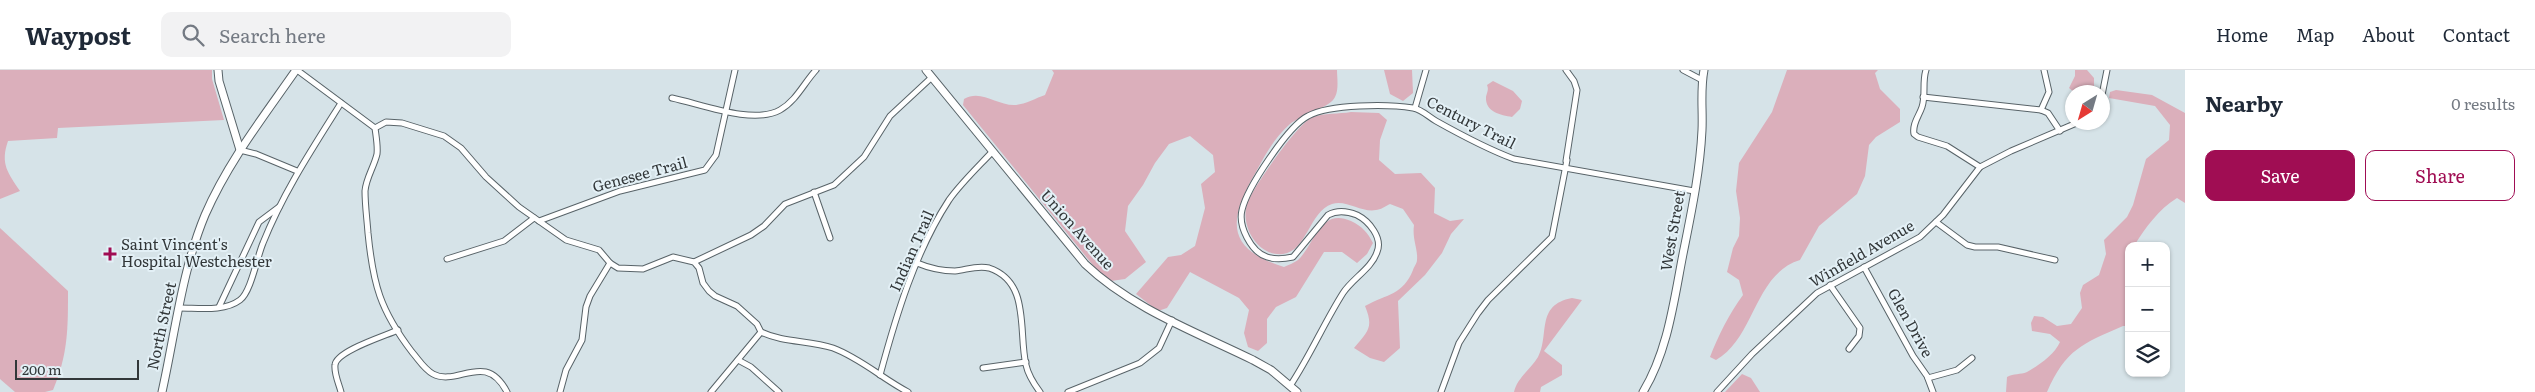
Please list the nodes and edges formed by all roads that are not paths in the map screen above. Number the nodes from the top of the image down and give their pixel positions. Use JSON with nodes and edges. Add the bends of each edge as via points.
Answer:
{"nodes":[{"id":1,"x":218,"y":70,"type":"edge"},
{"id":2,"x":297,"y":70,"type":"edge"},
{"id":3,"x":735,"y":70,"type":"edge"},
{"id":4,"x":816,"y":70,"type":"edge"},
{"id":5,"x":926,"y":70,"type":"edge"},
{"id":6,"x":1426,"y":70,"type":"edge"},
{"id":7,"x":1566,"y":70,"type":"edge"},
{"id":8,"x":1683,"y":70,"type":"edge"},
{"id":9,"x":1704,"y":70,"type":"edge"},
{"id":10,"x":1926,"y":70,"type":"edge"},
{"id":11,"x":2044,"y":70,"type":"edge"},
{"id":12,"x":2107,"y":70,"type":"edge"},
{"id":13,"x":932,"y":77,"type":"junction"},
{"id":14,"x":1702,"y":80,"type":"junction"},
{"id":15,"x":2104,"y":85,"type":"edge"},
{"id":16,"x":1923,"y":97,"type":"junction"},
{"id":17,"x":672,"y":98,"type":"dead end"},
{"id":18,"x":341,"y":103,"type":"junction"},
{"id":19,"x":1415,"y":108,"type":"junction"},
{"id":20,"x":726,"y":110,"type":"junction"},
{"id":21,"x":2041,"y":110,"type":"junction"},
{"id":22,"x":375,"y":128,"type":"junction"},
{"id":23,"x":2065,"y":128,"type":"edge"},
{"id":24,"x":2060,"y":131,"type":"junction"},
{"id":25,"x":240,"y":150,"type":"junction"},
{"id":26,"x":992,"y":152,"type":"junction"},
{"id":27,"x":1563,"y":168,"type":"junction"},
{"id":28,"x":1980,"y":168,"type":"junction"},
{"id":29,"x":297,"y":171,"type":"junction"},
{"id":30,"x":1694,"y":191,"type":"junction"},
{"id":31,"x":814,"y":192,"type":"junction"},
{"id":32,"x":279,"y":207,"type":"junction"},
{"id":33,"x":537,"y":220,"type":"junction"},
{"id":34,"x":1936,"y":222,"type":"junction"},
{"id":35,"x":830,"y":238,"type":"dead end"},
{"id":36,"x":446,"y":259,"type":"dead end"},
{"id":37,"x":2055,"y":260,"type":"dead end"},
{"id":38,"x":694,"y":262,"type":"junction"},
{"id":39,"x":610,"y":263,"type":"junction"},
{"id":40,"x":918,"y":263,"type":"junction"},
{"id":41,"x":1864,"y":267,"type":"junction"},
{"id":42,"x":1830,"y":285,"type":"junction"},
{"id":43,"x":219,"y":307,"type":"junction"},
{"id":44,"x":180,"y":308,"type":"junction"},
{"id":45,"x":1172,"y":320,"type":"junction"},
{"id":46,"x":398,"y":330,"type":"junction"},
{"id":47,"x":761,"y":332,"type":"junction"},
{"id":48,"x":1849,"y":349,"type":"dead end"},
{"id":49,"x":1972,"y":358,"type":"dead end"},
{"id":50,"x":738,"y":360,"type":"junction"},
{"id":51,"x":1026,"y":362,"type":"junction"},
{"id":52,"x":983,"y":368,"type":"dead end"},
{"id":53,"x":880,"y":375,"type":"junction"},
{"id":54,"x":1928,"y":378,"type":"junction"},
{"id":55,"x":1290,"y":386,"type":"junction"},
{"id":56,"x":162,"y":392,"type":"edge"},
{"id":57,"x":342,"y":392,"type":"edge"},
{"id":58,"x":507,"y":392,"type":"edge"},
{"id":59,"x":560,"y":392,"type":"edge"},
{"id":60,"x":711,"y":392,"type":"edge"},
{"id":61,"x":779,"y":392,"type":"edge"},
{"id":62,"x":908,"y":392,"type":"edge"},
{"id":63,"x":1040,"y":392,"type":"edge"},
{"id":64,"x":1068,"y":392,"type":"edge"},
{"id":65,"x":1297,"y":392,"type":"edge"},
{"id":66,"x":1441,"y":392,"type":"edge"},
{"id":67,"x":1644,"y":392,"type":"edge"},
{"id":68,"x":1717,"y":392,"type":"edge"},
{"id":69,"x":1933,"y":392,"type":"edge"}],
"edges":[{"from":1,"to":25,"type":"street"},
{"from":2,"to":18,"type":"street"},
{"from":2,"to":25,"type":"street","name":"North Street"},
{"from":3,"to":20,"type":"street","name":"Genesee Trail"},
{"from":4,"to":20,"type":"street","via":[[794,98],[776,112],[754,116]]},
{"from":5,"to":13,"type":"street","name":"Union Avenue"},
{"from":6,"to":19,"type":"street"},
{"from":7,"to":27,"type":"street","via":[[1577,90],[1567,160]]},
{"from":8,"to":14,"type":"street"},
{"from":9,"to":14,"type":"street","name":"West Street"},
{"from":10,"to":16,"type":"street"},
{"from":11,"to":21,"type":"street","via":[[2049,92]]},
{"from":12,"to":15,"type":"street"},
{"from":13,"to":26,"type":"street","name":"Union Avenue"},
{"from":13,"to":31,"type":"street","via":[[885,122],[858,164],[834,185]]},
{"from":14,"to":30,"type":"street","name":"West Street","via":[[1702,129]]},
{"from":16,"to":21,"type":"street"},
{"from":16,"to":28,"type":"street","via":[[1913,129],[1918,137],[1947,146]]},
{"from":17,"to":20,"type":"street"},
{"from":18,"to":22,"type":"street"},
{"from":18,"to":29,"type":"street"},
{"from":19,"to":27,"type":"street","name":"Century Trail","via":[[1491,150],[1514,159]]},
{"from":19,"to":55,"type":"street","name":"Century Trail","via":[[1330,108],[1306,117],[1278,146],[1244,203],[1241,216],[1246,235],[1256,250],[1267,258],[1293,257],[1333,212],[1360,216],[1377,237],[1377,253],[1344,292]]},
{"from":20,"to":33,"type":"street","name":"Genesee Trail","via":[[716,156],[705,170],[620,191]]},
{"from":21,"to":24,"type":"street","via":[[2048,113]]},
{"from":22,"to":33,"type":"street","via":[[386,122],[402,122],[444,136],[461,148],[497,188]]},
{"from":22,"to":46,"type":"street","via":[[376,156],[365,192],[371,265],[376,289]]},
{"from":23,"to":24,"type":"street","name":"Winfield Avenue"},
{"from":24,"to":28,"type":"street","name":"Winfield Avenue"},
{"from":25,"to":29,"type":"street"},
{"from":25,"to":44,"type":"street","name":"North Street","via":[[205,215]]},
{"from":26,"to":40,"type":"street","name":"Indian Trail","via":[[949,200]]},
{"from":26,"to":45,"type":"street","name":"Union Avenue","via":[[1102,280],[1126,297]]},
{"from":27,"to":30,"type":"street","name":"Century Trail"},
{"from":27,"to":66,"type":"street","via":[[1552,238],[1478,313],[1459,345]]},
{"from":28,"to":34,"type":"street","name":"Winfield Avenue"},
{"from":29,"to":32,"type":"street"},
{"from":30,"to":67,"type":"street","name":"West Street","via":[[1666,333],[1658,362]]},
{"from":31,"to":35,"type":"street"},
{"from":31,"to":38,"type":"street","via":[[785,204],[751,235]]},
{"from":32,"to":43,"type":"street","via":[[260,222]]},
{"from":32,"to":43,"type":"street","via":[[244,296]]},
{"from":33,"to":36,"type":"street","name":"Genesee Trail","via":[[504,241]]},
{"from":33,"to":39,"type":"street","via":[[571,243],[599,250]]},
{"from":34,"to":37,"type":"street","via":[[1966,245],[1998,247]]},
{"from":34,"to":41,"type":"street","name":"Winfield Avenue","via":[[1920,237]]},
{"from":38,"to":39,"type":"street","via":[[673,257],[654,266],[630,270]]},
{"from":38,"to":47,"type":"street","via":[[709,291],[737,306]]},
{"from":39,"to":59,"type":"street","via":[[590,296],[582,340],[566,370]]},
{"from":40,"to":51,"type":"street","via":[[939,270],[988,268],[1007,280],[1020,302]]},
{"from":40,"to":53,"type":"street","name":"Indian Trail","via":[[895,320]]},
{"from":41,"to":42,"type":"street","name":"Winfield Avenue"},
{"from":41,"to":54,"type":"street","name":"Glen Drive"},
{"from":42,"to":48,"type":"street","via":[[1860,328],[1859,336]]},
{"from":42,"to":68,"type":"street","name":"Winfield Avenue","via":[[1766,340]]},
{"from":43,"to":44,"type":"street"},
{"from":44,"to":56,"type":"street","name":"North Street"},
{"from":45,"to":55,"type":"street","name":"Union Avenue","via":[[1271,370]]},
{"from":45,"to":64,"type":"street","via":[[1159,348],[1140,363]]},
{"from":46,"to":57,"type":"street","via":[[353,349],[337,360],[335,366]]},
{"from":46,"to":58,"type":"street","via":[[423,366],[432,373],[444,377],[480,371],[498,379]]},
{"from":47,"to":50,"type":"street"},
{"from":47,"to":53,"type":"street","via":[[782,340],[813,342],[835,349]]},
{"from":49,"to":54,"type":"street","via":[[1957,370]]},
{"from":50,"to":60,"type":"street"},
{"from":50,"to":61,"type":"street"},
{"from":51,"to":52,"type":"street"},
{"from":51,"to":63,"type":"street"},
{"from":53,"to":62,"type":"street"},
{"from":54,"to":69,"type":"street","name":"Glen Drive"},
{"from":55,"to":65,"type":"street","name":"Union Avenue"}]}
